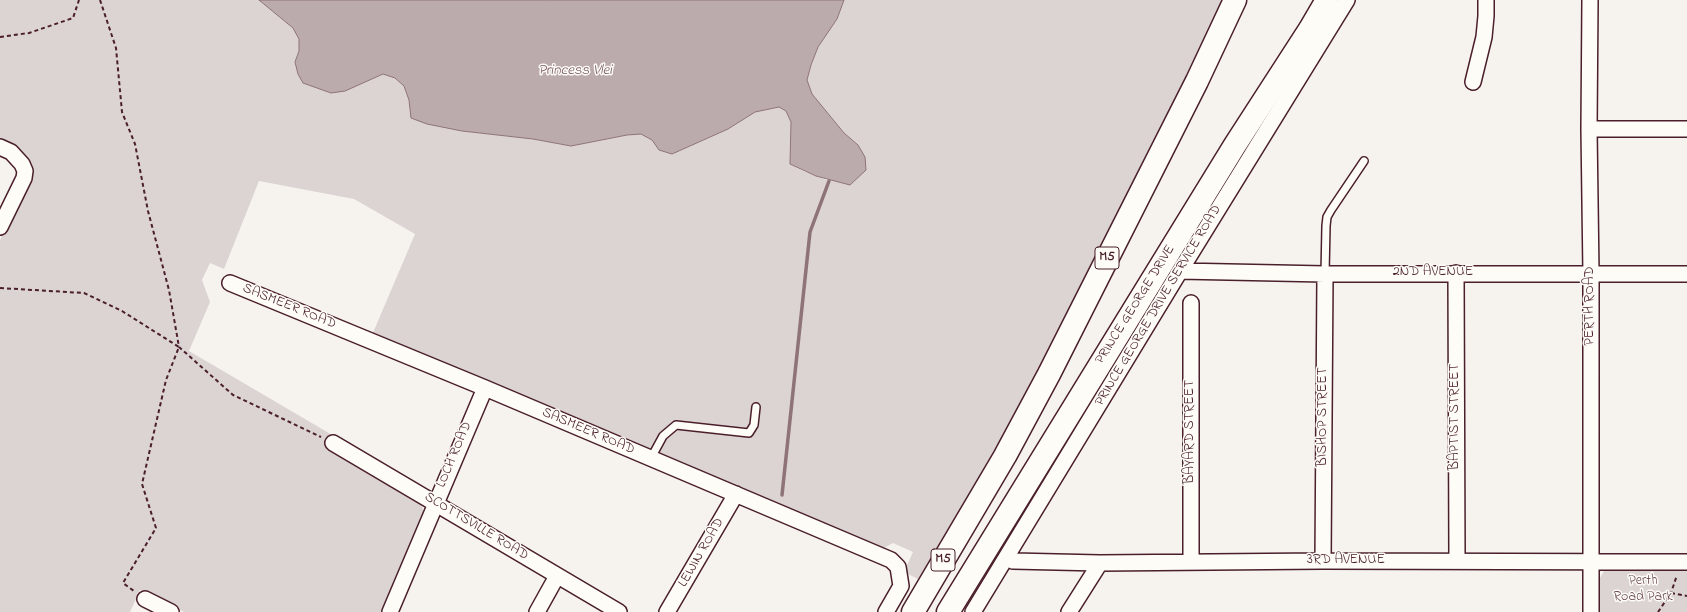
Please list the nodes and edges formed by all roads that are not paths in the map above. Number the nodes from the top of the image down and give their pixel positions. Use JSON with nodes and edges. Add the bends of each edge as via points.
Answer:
{"nodes":[{"id":1,"x":1235,"y":0,"type":"edge"},
{"id":2,"x":1327,"y":0,"type":"edge"},
{"id":3,"x":1347,"y":0,"type":"edge"},
{"id":4,"x":1486,"y":0,"type":"edge"},
{"id":5,"x":1590,"y":0,"type":"edge"},
{"id":6,"x":1472,"y":82,"type":"dead end"},
{"id":7,"x":1589,"y":129,"type":"junction"},
{"id":8,"x":1687,"y":129,"type":"edge"},
{"id":9,"x":0,"y":147,"type":"edge"},
{"id":10,"x":1364,"y":161,"type":"dead end"},
{"id":11,"x":0,"y":227,"type":"edge"},
{"id":12,"x":1180,"y":271,"type":"junction"},
{"id":13,"x":1456,"y":273,"type":"junction"},
{"id":14,"x":1325,"y":274,"type":"junction"},
{"id":15,"x":1591,"y":274,"type":"junction"},
{"id":16,"x":1687,"y":274,"type":"edge"},
{"id":17,"x":230,"y":283,"type":"dead end"},
{"id":18,"x":1191,"y":303,"type":"dead end"},
{"id":19,"x":485,"y":388,"type":"junction"},
{"id":20,"x":756,"y":407,"type":"dead end"},
{"id":21,"x":333,"y":443,"type":"road end"},
{"id":22,"x":650,"y":458,"type":"junction"},
{"id":23,"x":736,"y":494,"type":"junction"},
{"id":24,"x":435,"y":503,"type":"junction"},
{"id":25,"x":1006,"y":558,"type":"junction"},
{"id":26,"x":1323,"y":561,"type":"junction"},
{"id":27,"x":1457,"y":561,"type":"junction"},
{"id":28,"x":1191,"y":562,"type":"junction"},
{"id":29,"x":1591,"y":562,"type":"junction"},
{"id":30,"x":1682,"y":562,"type":"edge"},
{"id":31,"x":1100,"y":563,"type":"junction"},
{"id":32,"x":557,"y":576,"type":"junction"},
{"id":33,"x":145,"y":599,"type":"road end"},
{"id":34,"x":171,"y":612,"type":"edge"},
{"id":35,"x":390,"y":612,"type":"edge"},
{"id":36,"x":537,"y":612,"type":"edge"},
{"id":37,"x":619,"y":612,"type":"edge"},
{"id":38,"x":667,"y":612,"type":"edge"},
{"id":39,"x":886,"y":612,"type":"edge"},
{"id":40,"x":913,"y":612,"type":"edge"},
{"id":41,"x":948,"y":612,"type":"edge"},
{"id":42,"x":973,"y":612,"type":"edge"},
{"id":43,"x":1069,"y":612,"type":"edge"},
{"id":44,"x":1591,"y":612,"type":"edge"}],
"edges":[{"from":1,"to":40,"type":"main road","number":"M5","via":[[1197,81],[1046,380],[1005,456]]},
{"from":2,"to":41,"type":"main road","name":"PRINCE GEORGE DRIVE","number":"M5","via":[[1231,151]]},
{"from":3,"to":12,"type":"street","name":"PRINCE GEORGE DRIVE SERVICE ROAD"},
{"from":4,"to":6,"type":"street","via":[[1484,37]]},
{"from":5,"to":7,"type":"street","name":"PERTH ROAD"},
{"from":7,"to":8,"type":"street"},
{"from":7,"to":15,"type":"street","name":"PERTH ROAD"},
{"from":9,"to":11,"type":"street","via":[[11,152],[25,171]]},
{"from":10,"to":14,"type":"lane","via":[[1327,217]]},
{"from":12,"to":14,"type":"street","name":"2ND AVENUE"},
{"from":12,"to":25,"type":"street","name":"PRINCE GEORGE DRIVE SERVICE ROAD"},
{"from":13,"to":14,"type":"street","name":"2ND AVENUE"},
{"from":13,"to":15,"type":"street","name":"2ND AVENUE"},
{"from":13,"to":27,"type":"street","name":"BAPTIST STREET"},
{"from":14,"to":26,"type":"street","name":"BISHOP STREET"},
{"from":15,"to":16,"type":"street","name":"2ND AVENUE"},
{"from":15,"to":29,"type":"street","name":"PERTH ROAD"},
{"from":17,"to":19,"type":"street","name":"SASMEER ROAD"},
{"from":18,"to":28,"type":"street","name":"BAYARD STREET"},
{"from":19,"to":22,"type":"street","name":"SASMEER ROAD"},
{"from":19,"to":24,"type":"street","name":"LOCH ROAD"},
{"from":20,"to":22,"type":"lane","via":[[754,425],[749,433],[676,425],[663,436]]},
{"from":21,"to":24,"type":"street","name":"SCOTTSVILLE ROAD"},
{"from":22,"to":23,"type":"street","name":"SASMEER ROAD"},
{"from":23,"to":38,"type":"street","name":"LEWIN ROAD"},
{"from":23,"to":39,"type":"street","name":"SASMEER ROAD","via":[[895,563],[901,586]]},
{"from":24,"to":32,"type":"street","name":"SCOTTSVILLE ROAD"},
{"from":24,"to":35,"type":"street","name":"LOCH ROAD"},
{"from":25,"to":31,"type":"street","name":"3RD AVENUE","via":[[1014,561]]},
{"from":25,"to":42,"type":"street","name":"PRINCE GEORGE DRIVE SERVICE ROAD"},
{"from":26,"to":27,"type":"street","name":"3RD AVENUE"},
{"from":26,"to":28,"type":"street","name":"3RD AVENUE"},
{"from":27,"to":29,"type":"street","name":"3RD AVENUE"},
{"from":28,"to":31,"type":"street","name":"3RD AVENUE"},
{"from":29,"to":30,"type":"street","name":"3RD AVENUE"},
{"from":29,"to":44,"type":"street","name":"PERTH ROAD"},
{"from":31,"to":43,"type":"street"},
{"from":32,"to":36,"type":"street"},
{"from":32,"to":37,"type":"street","name":"SCOTTSVILLE ROAD"},
{"from":33,"to":34,"type":"street"}]}
